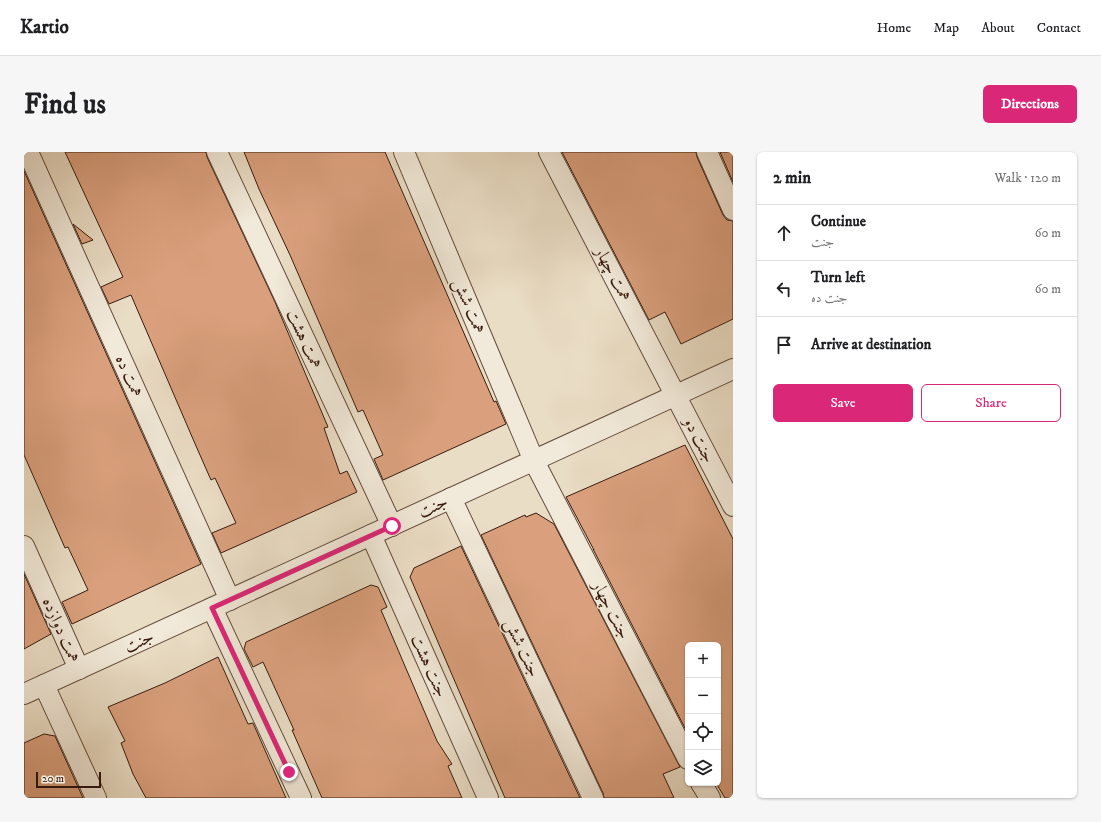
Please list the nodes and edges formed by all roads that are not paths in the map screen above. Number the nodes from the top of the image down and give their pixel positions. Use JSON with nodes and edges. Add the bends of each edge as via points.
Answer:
{"nodes":[{"id":1,"x":28,"y":152,"type":"edge"},
{"id":2,"x":217,"y":152,"type":"edge"},
{"id":3,"x":404,"y":152,"type":"edge"},
{"id":4,"x":549,"y":152,"type":"edge"},
{"id":5,"x":707,"y":152,"type":"edge"},
{"id":6,"x":733,"y":210,"type":"edge"},
{"id":7,"x":733,"y":369,"type":"edge"},
{"id":8,"x":676,"y":395,"type":"junction"},
{"id":9,"x":534,"y":461,"type":"junction"},
{"id":10,"x":451,"y":498,"type":"junction"},
{"id":11,"x":733,"y":506,"type":"edge"},
{"id":12,"x":392,"y":526,"type":"junction"},
{"id":13,"x":371,"y":535,"type":"junction"},
{"id":14,"x":24,"y":546,"type":"edge"},
{"id":15,"x":230,"y":600,"type":"junction"},
{"id":16,"x":212,"y":608,"type":"junction"},
{"id":17,"x":79,"y":669,"type":"junction"},
{"id":18,"x":44,"y":685,"type":"junction"},
{"id":19,"x":24,"y":694,"type":"edge"},
{"id":20,"x":685,"y":753,"type":"edge"},
{"id":21,"x":703,"y":786,"type":"edge"},
{"id":22,"x":96,"y":798,"type":"edge"},
{"id":23,"x":301,"y":798,"type":"edge"},
{"id":24,"x":488,"y":798,"type":"edge"},
{"id":25,"x":593,"y":798,"type":"edge"},
{"id":26,"x":710,"y":798,"type":"edge"}],
"edges":[{"from":1,"to":15,"type":"street","name":"همت ده"},
{"from":2,"to":12,"type":"street","name":"همت هشت"},
{"from":3,"to":9,"type":"street","name":"همت شش"},
{"from":4,"to":8,"type":"street","name":"همت چهار"},
{"from":5,"to":6,"type":"street"},
{"from":7,"to":8,"type":"street","name":"جنت"},
{"from":8,"to":9,"type":"street","name":"جنت"},
{"from":8,"to":11,"type":"street","name":"جنت دو"},
{"from":9,"to":10,"type":"street","name":"جنت"},
{"from":9,"to":20,"type":"street","name":"جنت چهار"},
{"from":10,"to":12,"type":"street","name":"جنت"},
{"from":10,"to":25,"type":"street","name":"جنت شش"},
{"from":12,"to":13,"type":"street","name":"جنت"},
{"from":13,"to":15,"type":"street","name":"جنت"},
{"from":13,"to":24,"type":"street","name":"جنت هشت"},
{"from":14,"to":17,"type":"street","name":"همت دوازده"},
{"from":15,"to":16,"type":"street","name":"جنت"},
{"from":16,"to":17,"type":"street","name":"جنت"},
{"from":16,"to":23,"type":"street"},
{"from":17,"to":18,"type":"street","name":"جنت"},
{"from":18,"to":19,"type":"street","name":"جنت"},
{"from":18,"to":22,"type":"street"},
{"from":21,"to":26,"type":"street"}]}
